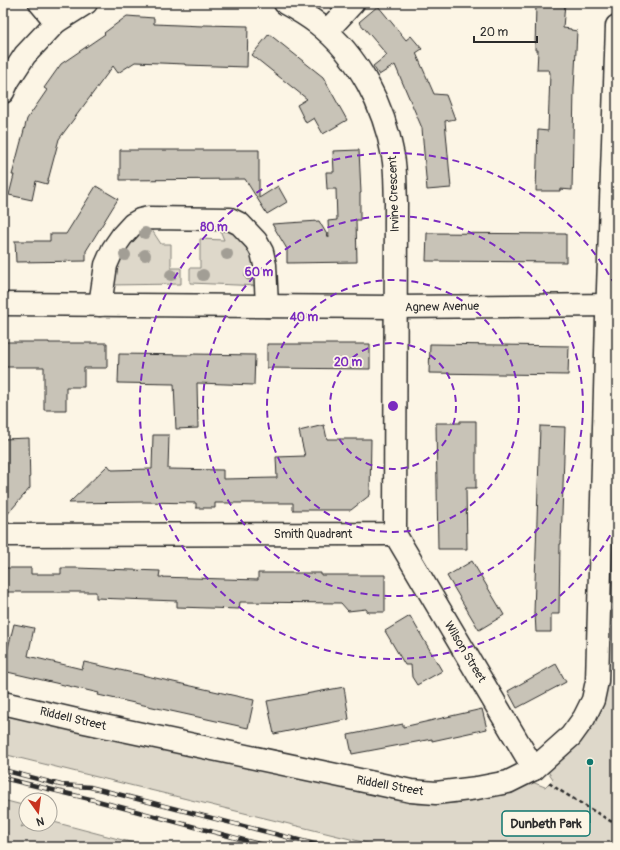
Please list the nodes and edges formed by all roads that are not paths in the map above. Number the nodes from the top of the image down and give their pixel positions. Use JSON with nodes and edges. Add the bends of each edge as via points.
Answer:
{"nodes":[{"id":1,"x":40,"y":3,"type":"edge"},
{"id":2,"x":86,"y":3,"type":"edge"},
{"id":3,"x":285,"y":3,"type":"edge"},
{"id":4,"x":353,"y":3,"type":"edge"},
{"id":5,"x":56,"y":22,"type":"junction"},
{"id":6,"x":617,"y":26,"type":"edge"},
{"id":7,"x":327,"y":31,"type":"junction"},
{"id":8,"x":3,"y":92,"type":"edge"},
{"id":9,"x":3,"y":304,"type":"edge"},
{"id":10,"x":100,"y":305,"type":"junction"},
{"id":11,"x":612,"y":305,"type":"edge"},
{"id":12,"x":267,"y":306,"type":"junction"},
{"id":13,"x":396,"y":307,"type":"junction"},
{"id":14,"x":395,"y":534,"type":"junction"},
{"id":15,"x":3,"y":535,"type":"edge"},
{"id":16,"x":3,"y":703,"type":"edge"},
{"id":17,"x":534,"y":769,"type":"junction"}],
"edges":[{"from":1,"to":5,"type":"street"},
{"from":2,"to":5,"type":"street"},
{"from":3,"to":7,"type":"street","name":"Irvine Crescent"},
{"from":4,"to":7,"type":"street"},
{"from":5,"to":8,"type":"street","via":[[25,55]]},
{"from":6,"to":11,"type":"street","name":"Riddell Street"},
{"from":7,"to":13,"type":"street","name":"Irvine Crescent","via":[[348,53],[376,98],[394,157]]},
{"from":9,"to":10,"type":"street","name":"Agnew Avenue"},
{"from":10,"to":12,"type":"street","name":"Agnew Avenue"},
{"from":10,"to":12,"type":"street","via":[[106,265],[113,249],[133,224],[149,218],[230,219],[240,224],[256,241],[262,252]]},
{"from":11,"to":13,"type":"street","name":"Agnew Avenue"},
{"from":11,"to":17,"type":"street","name":"Riddell Street","via":[[597,681],[593,700],[584,718],[571,736]]},
{"from":12,"to":13,"type":"street","name":"Agnew Avenue"},
{"from":13,"to":14,"type":"street"},
{"from":14,"to":15,"type":"street","name":"Smith Quadrant"},
{"from":14,"to":17,"type":"street","name":"Wilson Street"},
{"from":16,"to":17,"type":"street","name":"Riddell Street","via":[[411,791],[436,793],[477,788],[508,782]]}]}
